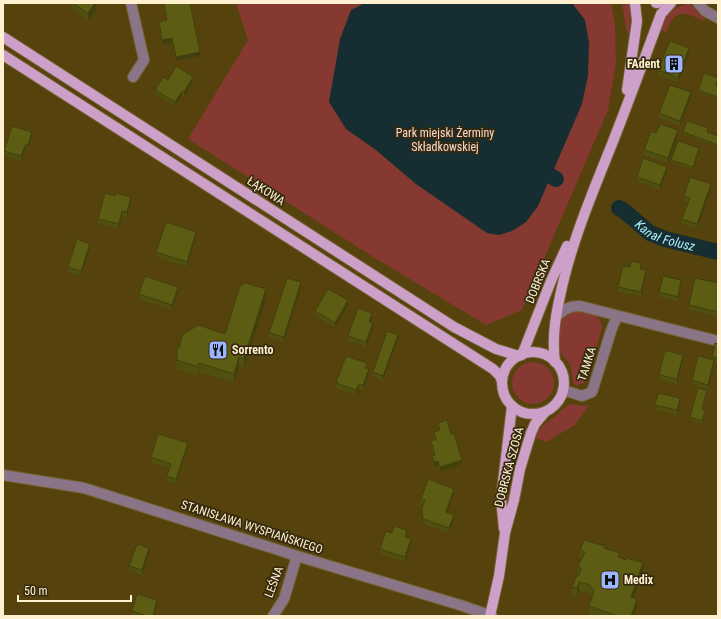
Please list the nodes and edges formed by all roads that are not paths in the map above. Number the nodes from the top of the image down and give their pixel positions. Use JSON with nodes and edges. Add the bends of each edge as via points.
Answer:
{"nodes":[{"id":1,"x":131,"y":3,"type":"edge"},
{"id":2,"x":635,"y":3,"type":"edge"},
{"id":3,"x":671,"y":3,"type":"edge"},
{"id":4,"x":698,"y":3,"type":"edge"},
{"id":5,"x":718,"y":18,"type":"edge"},
{"id":6,"x":3,"y":37,"type":"edge"},
{"id":7,"x":3,"y":55,"type":"edge"},
{"id":8,"x":133,"y":77,"type":"dead end"},
{"id":9,"x":625,"y":110,"type":"junction"},
{"id":10,"x":581,"y":220,"type":"junction"},
{"id":11,"x":617,"y":316,"type":"junction"},
{"id":12,"x":556,"y":317,"type":"junction"},
{"id":13,"x":718,"y":340,"type":"edge"},
{"id":14,"x":521,"y":355,"type":"junction"},
{"id":15,"x":555,"y":362,"type":"junction"},
{"id":16,"x":502,"y":382,"type":"junction"},
{"id":17,"x":563,"y":390,"type":"junction"},
{"id":18,"x":512,"y":406,"type":"junction"},
{"id":19,"x":545,"y":412,"type":"junction"},
{"id":20,"x":3,"y":475,"type":"edge"},
{"id":21,"x":505,"y":533,"type":"junction"},
{"id":22,"x":297,"y":556,"type":"junction"},
{"id":23,"x":273,"y":616,"type":"edge"},
{"id":24,"x":491,"y":616,"type":"edge"}],
"edges":[{"from":1,"to":8,"type":"street","via":[[144,60]]},
{"from":2,"to":9,"type":"main road","name":"DOBRSKA","via":[[637,21]]},
{"from":3,"to":9,"type":"main road","name":"DOBRSKA","via":[[661,14]]},
{"from":4,"to":5,"type":"street","via":[[705,11]]},
{"from":6,"to":14,"type":"main road","name":"ŁĄKOWA","via":[[454,327],[496,349]]},
{"from":7,"to":16,"type":"main road","via":[[493,368]]},
{"from":9,"to":10,"type":"main road","name":"DOBRSKA"},
{"from":10,"to":12,"type":"main road","name":"DOBRSKA","via":[[565,272]]},
{"from":10,"to":14,"type":"main road","name":"DOBRSKA","via":[[551,281]]},
{"from":11,"to":12,"type":"street","via":[[572,306],[564,309]]},
{"from":11,"to":13,"type":"street"},
{"from":11,"to":17,"type":"street","name":"TAMKA","via":[[592,392],[582,396]]},
{"from":12,"to":15,"type":"main road","name":"DOBRSKA","via":[[553,346]]},
{"from":14,"to":15,"type":"main road","via":[[540,353]]},
{"from":14,"to":16,"type":"main road","via":[[507,366]]},
{"from":15,"to":17,"type":"main road","via":[[561,370]]},
{"from":16,"to":18,"type":"main road","via":[[506,399]]},
{"from":17,"to":19,"type":"main road","via":[[554,407]]},
{"from":18,"to":19,"type":"main road","via":[[528,414]]},
{"from":18,"to":21,"type":"main road","name":"DOBRSKA SZOSA","via":[[500,499]]},
{"from":19,"to":21,"type":"main road","name":"DOBRSKA SZOSA","via":[[535,424],[526,448]]},
{"from":20,"to":22,"type":"street","name":"STANISŁAWA WYSPIAŃSKIEGO","via":[[84,488]]},
{"from":21,"to":24,"type":"main road","name":"DOBRSKA SZOSA"},
{"from":22,"to":23,"type":"street","name":"LEŚNA","via":[[284,599]]},
{"from":22,"to":24,"type":"street","name":"STANISŁAWA WYSPIAŃSKIEGO"}]}
